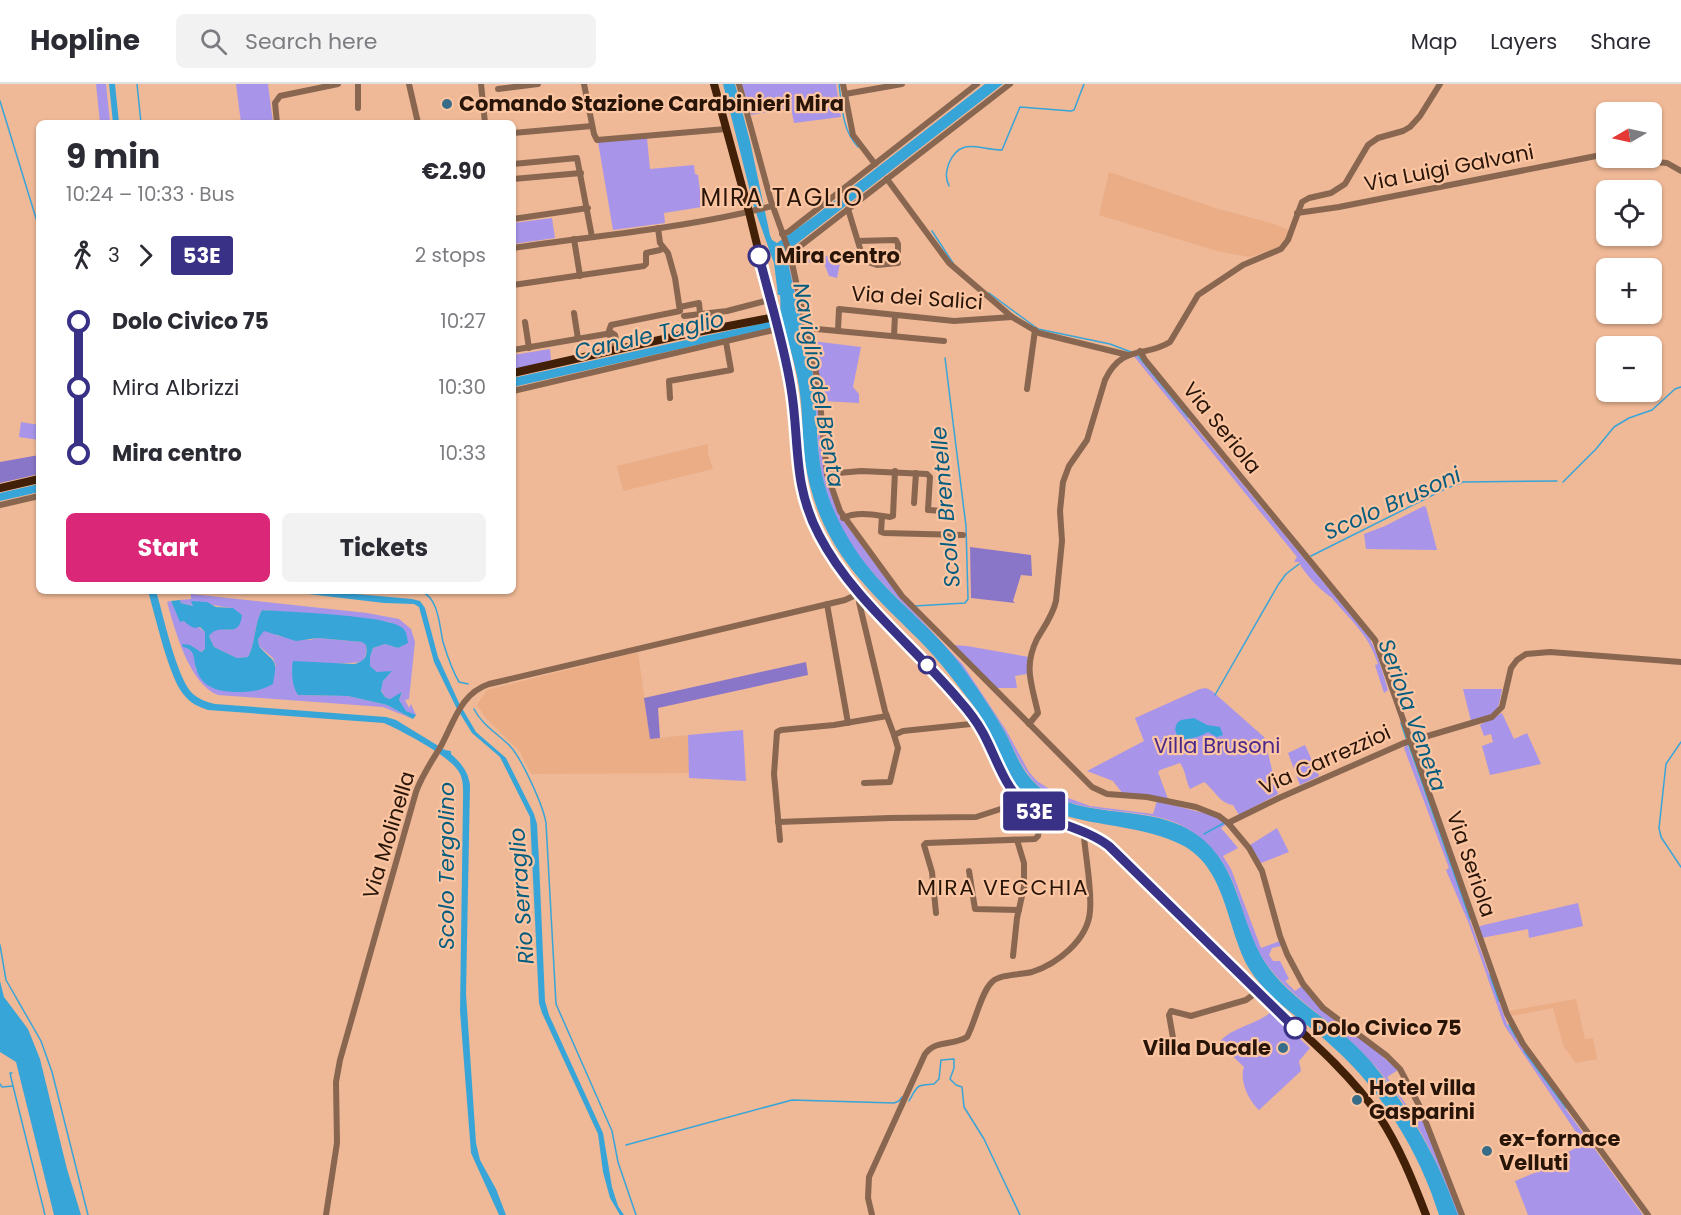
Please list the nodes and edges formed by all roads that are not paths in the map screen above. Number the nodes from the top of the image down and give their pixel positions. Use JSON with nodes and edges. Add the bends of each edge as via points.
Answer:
{"nodes":[{"id":1,"x":338,"y":84,"type":"edge"},
{"id":2,"x":358,"y":84,"type":"edge"},
{"id":3,"x":409,"y":84,"type":"edge"},
{"id":4,"x":481,"y":84,"type":"edge"},
{"id":5,"x":538,"y":84,"type":"edge"},
{"id":6,"x":584,"y":84,"type":"edge"},
{"id":7,"x":714,"y":84,"type":"edge"},
{"id":8,"x":739,"y":84,"type":"edge"},
{"id":9,"x":843,"y":84,"type":"edge"},
{"id":10,"x":902,"y":84,"type":"edge"},
{"id":11,"x":977,"y":84,"type":"edge"},
{"id":12,"x":1010,"y":84,"type":"edge"},
{"id":13,"x":1440,"y":84,"type":"edge"},
{"id":14,"x":877,"y":86,"type":"edge"},
{"id":15,"x":498,"y":90,"type":"dead end"},
{"id":16,"x":844,"y":93,"type":"junction"},
{"id":17,"x":358,"y":108,"type":"dead end"},
{"id":18,"x":278,"y":120,"type":"edge"},
{"id":19,"x":417,"y":120,"type":"edge"},
{"id":20,"x":484,"y":120,"type":"edge"},
{"id":21,"x":592,"y":126,"type":"junction"},
{"id":22,"x":726,"y":129,"type":"junction"},
{"id":23,"x":516,"y":133,"type":"edge"},
{"id":24,"x":1596,"y":156,"type":"edge"},
{"id":25,"x":1662,"y":163,"type":"edge"},
{"id":26,"x":516,"y":164,"type":"edge"},
{"id":27,"x":875,"y":164,"type":"junction"},
{"id":28,"x":1681,"y":171,"type":"edge"},
{"id":29,"x":581,"y":173,"type":"junction"},
{"id":30,"x":887,"y":178,"type":"junction"},
{"id":31,"x":516,"y":179,"type":"edge"},
{"id":32,"x":769,"y":207,"type":"junction"},
{"id":33,"x":588,"y":208,"type":"junction"},
{"id":34,"x":848,"y":209,"type":"junction"},
{"id":35,"x":752,"y":211,"type":"junction"},
{"id":36,"x":1297,"y":213,"type":"junction"},
{"id":37,"x":516,"y":219,"type":"edge"},
{"id":38,"x":658,"y":228,"type":"junction"},
{"id":39,"x":783,"y":236,"type":"junction"},
{"id":40,"x":592,"y":237,"type":"junction"},
{"id":41,"x":574,"y":239,"type":"junction"},
{"id":42,"x":858,"y":241,"type":"junction"},
{"id":43,"x":663,"y":248,"type":"junction"},
{"id":44,"x":516,"y":249,"type":"edge"},
{"id":45,"x":789,"y":253,"type":"junction"},
{"id":46,"x":580,"y":276,"type":"junction"},
{"id":47,"x":516,"y":285,"type":"edge"},
{"id":48,"x":770,"y":300,"type":"junction"},
{"id":49,"x":680,"y":307,"type":"junction"},
{"id":50,"x":574,"y":313,"type":"dead end"},
{"id":51,"x":699,"y":313,"type":"junction"},
{"id":52,"x":895,"y":315,"type":"junction"},
{"id":53,"x":684,"y":316,"type":"dead end"},
{"id":54,"x":1012,"y":317,"type":"junction"},
{"id":55,"x":525,"y":322,"type":"dead end"},
{"id":56,"x":776,"y":324,"type":"junction"},
{"id":57,"x":806,"y":328,"type":"junction"},
{"id":58,"x":838,"y":330,"type":"junction"},
{"id":59,"x":1035,"y":330,"type":"junction"},
{"id":60,"x":609,"y":333,"type":"junction"},
{"id":61,"x":894,"y":336,"type":"junction"},
{"id":62,"x":578,"y":339,"type":"junction"},
{"id":63,"x":944,"y":341,"type":"dead end"},
{"id":64,"x":726,"y":342,"type":"junction"},
{"id":65,"x":529,"y":348,"type":"junction"},
{"id":66,"x":516,"y":350,"type":"edge"},
{"id":67,"x":615,"y":350,"type":"junction"},
{"id":68,"x":1133,"y":353,"type":"junction"},
{"id":69,"x":516,"y":372,"type":"edge"},
{"id":70,"x":1027,"y":388,"type":"dead end"},
{"id":71,"x":516,"y":390,"type":"edge"},
{"id":72,"x":670,"y":398,"type":"dead end"},
{"id":73,"x":895,"y":471,"type":"junction"},
{"id":74,"x":916,"y":473,"type":"junction"},
{"id":75,"x":827,"y":474,"type":"junction"},
{"id":76,"x":36,"y":480,"type":"edge"},
{"id":77,"x":0,"y":488,"type":"edge"},
{"id":78,"x":36,"y":497,"type":"edge"},
{"id":79,"x":914,"y":503,"type":"dead end"},
{"id":80,"x":0,"y":505,"type":"edge"},
{"id":81,"x":943,"y":511,"type":"dead end"},
{"id":82,"x":882,"y":516,"type":"junction"},
{"id":83,"x":843,"y":518,"type":"junction"},
{"id":84,"x":963,"y":535,"type":"dead end"},
{"id":85,"x":860,"y":597,"type":"junction"},
{"id":86,"x":827,"y":604,"type":"junction"},
{"id":87,"x":1681,"y":662,"type":"edge"},
{"id":88,"x":886,"y":716,"type":"junction"},
{"id":89,"x":975,"y":722,"type":"junction"},
{"id":90,"x":848,"y":723,"type":"junction"},
{"id":91,"x":1029,"y":724,"type":"junction"},
{"id":92,"x":894,"y":735,"type":"junction"},
{"id":93,"x":1409,"y":741,"type":"junction"},
{"id":94,"x":864,"y":783,"type":"dead end"},
{"id":95,"x":1020,"y":800,"type":"junction"},
{"id":96,"x":1041,"y":815,"type":"junction"},
{"id":97,"x":778,"y":822,"type":"junction"},
{"id":98,"x":1228,"y":823,"type":"junction"},
{"id":99,"x":1085,"y":831,"type":"junction"},
{"id":100,"x":780,"y":840,"type":"dead end"},
{"id":101,"x":1017,"y":840,"type":"junction"},
{"id":102,"x":969,"y":871,"type":"dead end"},
{"id":103,"x":1018,"y":910,"type":"junction"},
{"id":104,"x":936,"y":913,"type":"dead end"},
{"id":105,"x":1013,"y":956,"type":"dead end"},
{"id":106,"x":1257,"y":992,"type":"junction"},
{"id":107,"x":1175,"y":1049,"type":"dead end"},
{"id":108,"x":326,"y":1215,"type":"edge"},
{"id":109,"x":872,"y":1215,"type":"edge"},
{"id":110,"x":1426,"y":1215,"type":"edge"},
{"id":111,"x":1462,"y":1215,"type":"edge"},
{"id":112,"x":1648,"y":1215,"type":"edge"}],
"edges":[{"from":1,"to":18,"type":"street","via":[[280,96],[275,103]]},
{"from":2,"to":17,"type":"street"},
{"from":3,"to":19,"type":"street"},
{"from":4,"to":20,"type":"street"},
{"from":5,"to":15,"type":"street"},
{"from":6,"to":21,"type":"street"},
{"from":7,"to":22,"type":"main road"},
{"from":8,"to":32,"type":"street"},
{"from":9,"to":16,"type":"street"},
{"from":10,"to":14,"type":"street"},
{"from":11,"to":27,"type":"street"},
{"from":12,"to":30,"type":"street"},
{"from":13,"to":36,"type":"street","via":[[1410,127],[1371,142],[1345,184],[1331,193],[1307,199]]},
{"from":14,"to":16,"type":"street"},
{"from":16,"to":27,"type":"street","via":[[853,135]]},
{"from":21,"to":22,"type":"street","via":[[595,138],[600,140]]},
{"from":21,"to":23,"type":"street"},
{"from":22,"to":35,"type":"main road"},
{"from":24,"to":36,"type":"street","name":"Via Luigi Galvani"},
{"from":25,"to":28,"type":"street","name":"Via Luigi Galvani"},
{"from":26,"to":29,"type":"street","via":[[576,158]]},
{"from":27,"to":39,"type":"street","via":[[829,196]]},
{"from":29,"to":31,"type":"street"},
{"from":29,"to":33,"type":"street"},
{"from":30,"to":34,"type":"street"},
{"from":30,"to":54,"type":"street","via":[[949,263]]},
{"from":32,"to":35,"type":"street"},
{"from":32,"to":39,"type":"street"},
{"from":33,"to":37,"type":"street"},
{"from":33,"to":40,"type":"street"},
{"from":34,"to":42,"type":"street"},
{"from":34,"to":45,"type":"street"},
{"from":35,"to":38,"type":"street"},
{"from":35,"to":48,"type":"main road"},
{"from":36,"to":68,"type":"street","via":[[1281,249],[1243,265],[1203,290],[1170,342]]},
{"from":38,"to":40,"type":"street"},
{"from":38,"to":43,"type":"street"},
{"from":39,"to":45,"type":"street"},
{"from":40,"to":41,"type":"street"},
{"from":41,"to":44,"type":"street"},
{"from":41,"to":46,"type":"street"},
{"from":42,"to":42,"type":"street","via":[[896,240],[898,263],[868,263]]},
{"from":43,"to":46,"type":"street","via":[[646,253],[644,266]]},
{"from":43,"to":49,"type":"street"},
{"from":45,"to":57,"type":"street"},
{"from":46,"to":47,"type":"street"},
{"from":48,"to":51,"type":"street","via":[[738,309]]},
{"from":48,"to":56,"type":"main road"},
{"from":49,"to":51,"type":"street","via":[[699,303]]},
{"from":49,"to":60,"type":"street","via":[[678,313],[610,325]]},
{"from":50,"to":62,"type":"street"},
{"from":51,"to":53,"type":"street"},
{"from":52,"to":54,"type":"street","name":"Via dei Salici","via":[[954,321]]},
{"from":52,"to":58,"type":"street","name":"Via dei Salici","via":[[839,309]]},
{"from":52,"to":61,"type":"street"},
{"from":54,"to":59,"type":"street"},
{"from":55,"to":65,"type":"street"},
{"from":56,"to":64,"type":"street"},
{"from":56,"to":67,"type":"main road"},
{"from":56,"to":85,"type":"main road","via":[[791,388],[797,459],[806,501],[825,546]]},
{"from":57,"to":58,"type":"street"},
{"from":57,"to":75,"type":"street","via":[[818,382]]},
{"from":58,"to":61,"type":"street"},
{"from":59,"to":68,"type":"street"},
{"from":59,"to":70,"type":"street"},
{"from":60,"to":62,"type":"street"},
{"from":60,"to":67,"type":"street"},
{"from":61,"to":63,"type":"street"},
{"from":62,"to":65,"type":"street"},
{"from":64,"to":71,"type":"street"},
{"from":64,"to":72,"type":"street","via":[[731,370],[669,381]]},
{"from":65,"to":66,"type":"street"},
{"from":67,"to":69,"type":"main road"},
{"from":68,"to":91,"type":"street","via":[[1107,375],[1087,440],[1064,478],[1056,601],[1032,654],[1029,680],[1038,713]]},
{"from":68,"to":93,"type":"street","name":"Via Seriola","via":[[1143,357],[1373,636]]},
{"from":73,"to":74,"type":"street"},
{"from":73,"to":75,"type":"street"},
{"from":73,"to":82,"type":"street","via":[[892,517]]},
{"from":74,"to":79,"type":"street"},
{"from":74,"to":81,"type":"street","via":[[929,475],[928,510]]},
{"from":75,"to":83,"type":"street"},
{"from":76,"to":77,"type":"main road"},
{"from":78,"to":80,"type":"street"},
{"from":82,"to":83,"type":"street","via":[[850,514]]},
{"from":82,"to":84,"type":"street","via":[[884,533]]},
{"from":83,"to":91,"type":"street","via":[[902,596]]},
{"from":85,"to":86,"type":"street","name":"Via Molinella"},
{"from":85,"to":88,"type":"street"},
{"from":85,"to":89,"type":"main road","via":[[959,700]]},
{"from":86,"to":90,"type":"street"},
{"from":86,"to":108,"type":"street","name":"Via Molinella","via":[[498,681],[480,687],[465,701],[416,792],[340,1060],[336,1082],[337,1143]]},
{"from":87,"to":93,"type":"street","name":"Via Carrezzioi","via":[[1550,652],[1526,654],[1510,668],[1497,715]]},
{"from":88,"to":90,"type":"street"},
{"from":88,"to":92,"type":"street"},
{"from":89,"to":92,"type":"street"},
{"from":89,"to":95,"type":"main road"},
{"from":90,"to":97,"type":"street","via":[[777,732],[774,774]]},
{"from":91,"to":98,"type":"street","via":[[1100,792],[1196,807]]},
{"from":92,"to":94,"type":"street","via":[[898,748],[890,782]]},
{"from":93,"to":98,"type":"street","name":"Via Carrezzioi"},
{"from":93,"to":112,"type":"street","name":"Via Seriola","via":[[1507,1014],[1530,1053]]},
{"from":95,"to":96,"type":"main road"},
{"from":95,"to":97,"type":"street","via":[[976,817]]},
{"from":96,"to":99,"type":"main road"},
{"from":96,"to":101,"type":"street","via":[[1037,838]]},
{"from":97,"to":100,"type":"street"},
{"from":98,"to":111,"type":"street","via":[[1262,871],[1280,936],[1303,984],[1323,1008],[1400,1069],[1420,1107]]},
{"from":99,"to":106,"type":"main road","via":[[1116,852]]},
{"from":99,"to":109,"type":"street","via":[[1091,910],[1087,925],[1056,961],[1029,973],[994,980],[967,1037],[937,1044],[925,1054],[869,1177]]},
{"from":101,"to":103,"type":"street","via":[[1024,868]]},
{"from":101,"to":104,"type":"street","via":[[926,843]]},
{"from":102,"to":103,"type":"street","via":[[975,909]]},
{"from":103,"to":105,"type":"street"},
{"from":106,"to":107,"type":"street","via":[[1246,1000],[1191,1016],[1169,1012]]},
{"from":106,"to":110,"type":"main road","via":[[1338,1067],[1367,1100],[1390,1134]]}]}
